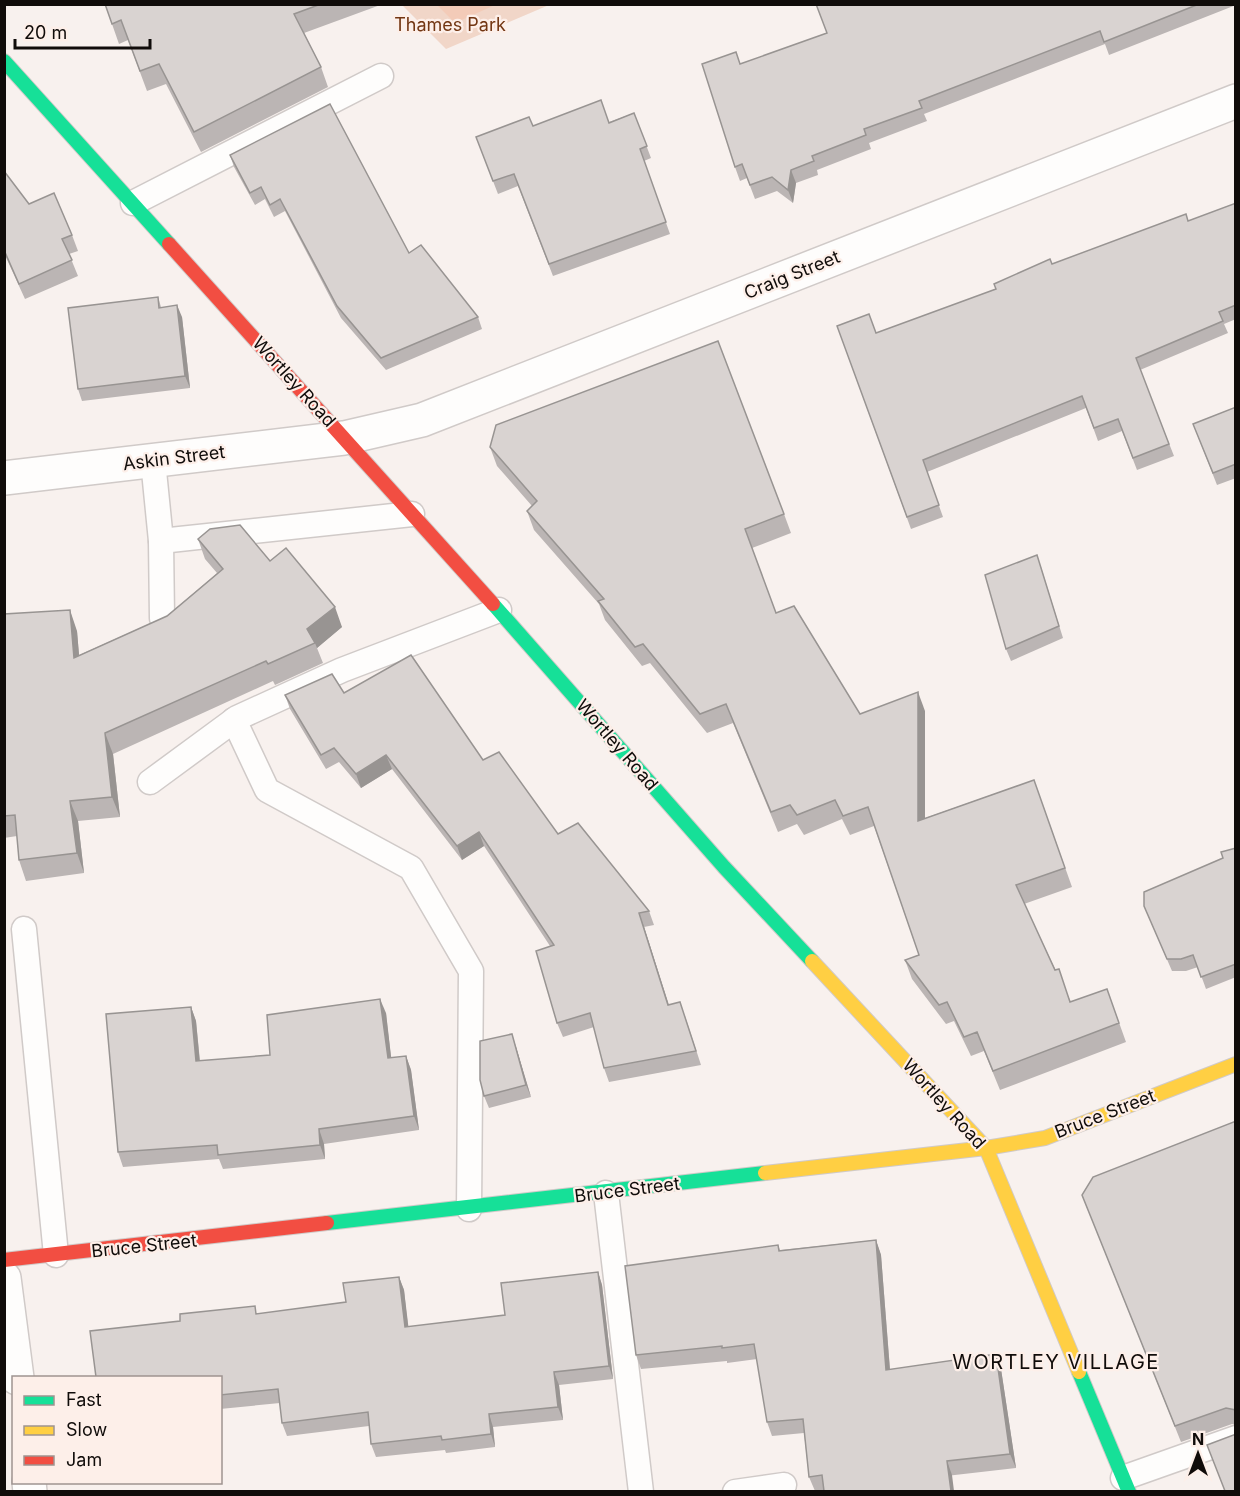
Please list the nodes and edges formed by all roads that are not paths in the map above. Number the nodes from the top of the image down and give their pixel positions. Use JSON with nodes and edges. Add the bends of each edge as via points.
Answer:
{"nodes":[{"id":1,"x":4,"y":61,"type":"edge"},
{"id":2,"x":381,"y":76,"type":"dead end"},
{"id":3,"x":1236,"y":101,"type":"edge"},
{"id":4,"x":133,"y":203,"type":"junction"},
{"id":5,"x":344,"y":438,"type":"junction"},
{"id":6,"x":153,"y":461,"type":"junction"},
{"id":7,"x":4,"y":478,"type":"edge"},
{"id":8,"x":412,"y":514,"type":"junction"},
{"id":9,"x":161,"y":541,"type":"junction"},
{"id":10,"x":499,"y":610,"type":"junction"},
{"id":11,"x":162,"y":618,"type":"edge"},
{"id":12,"x":234,"y":720,"type":"junction"},
{"id":13,"x":150,"y":782,"type":"dead end"},
{"id":14,"x":24,"y":929,"type":"dead end"},
{"id":15,"x":1236,"y":1064,"type":"edge"},
{"id":16,"x":986,"y":1148,"type":"junction"},
{"id":17,"x":606,"y":1193,"type":"junction"},
{"id":18,"x":469,"y":1209,"type":"junction"},
{"id":19,"x":56,"y":1256,"type":"junction"},
{"id":20,"x":4,"y":1260,"type":"edge"},
{"id":21,"x":4,"y":1278,"type":"edge"},
{"id":22,"x":16,"y":1376,"type":"edge"},
{"id":23,"x":1236,"y":1438,"type":"edge"},
{"id":24,"x":784,"y":1485,"type":"dead end"},
{"id":25,"x":1126,"y":1485,"type":"edge"},
{"id":26,"x":641,"y":1491,"type":"edge"},
{"id":27,"x":735,"y":1491,"type":"edge"}],
"edges":[{"from":1,"to":4,"type":"street","name":"Wortley Road"},
{"from":2,"to":4,"type":"lane"},
{"from":3,"to":5,"type":"street","name":"Craig Street","via":[[422,420]]},
{"from":4,"to":5,"type":"street","name":"Wortley Road"},
{"from":5,"to":6,"type":"street","name":"Askin Street"},
{"from":5,"to":8,"type":"street","name":"Wortley Road"},
{"from":6,"to":7,"type":"street","name":"Askin Street"},
{"from":6,"to":9,"type":"lane"},
{"from":8,"to":9,"type":"lane"},
{"from":8,"to":10,"type":"street","name":"Wortley Road"},
{"from":9,"to":11,"type":"lane"},
{"from":10,"to":12,"type":"lane","via":[[342,670]]},
{"from":10,"to":16,"type":"street","name":"Wortley Road","via":[[724,867]]},
{"from":12,"to":13,"type":"lane"},
{"from":12,"to":18,"type":"lane","via":[[267,790],[411,868],[471,971]]},
{"from":14,"to":19,"type":"lane"},
{"from":15,"to":16,"type":"street","name":"Bruce Street","via":[[1045,1138]]},
{"from":16,"to":17,"type":"street","name":"Bruce Street"},
{"from":16,"to":25,"type":"street","name":"Wortley Road"},
{"from":17,"to":18,"type":"street","name":"Bruce Street"},
{"from":17,"to":26,"type":"lane"},
{"from":18,"to":19,"type":"street","name":"Bruce Street"},
{"from":19,"to":20,"type":"street","name":"Bruce Street"},
{"from":21,"to":22,"type":"street"},
{"from":23,"to":25,"type":"lane"},
{"from":24,"to":27,"type":"lane"}]}
